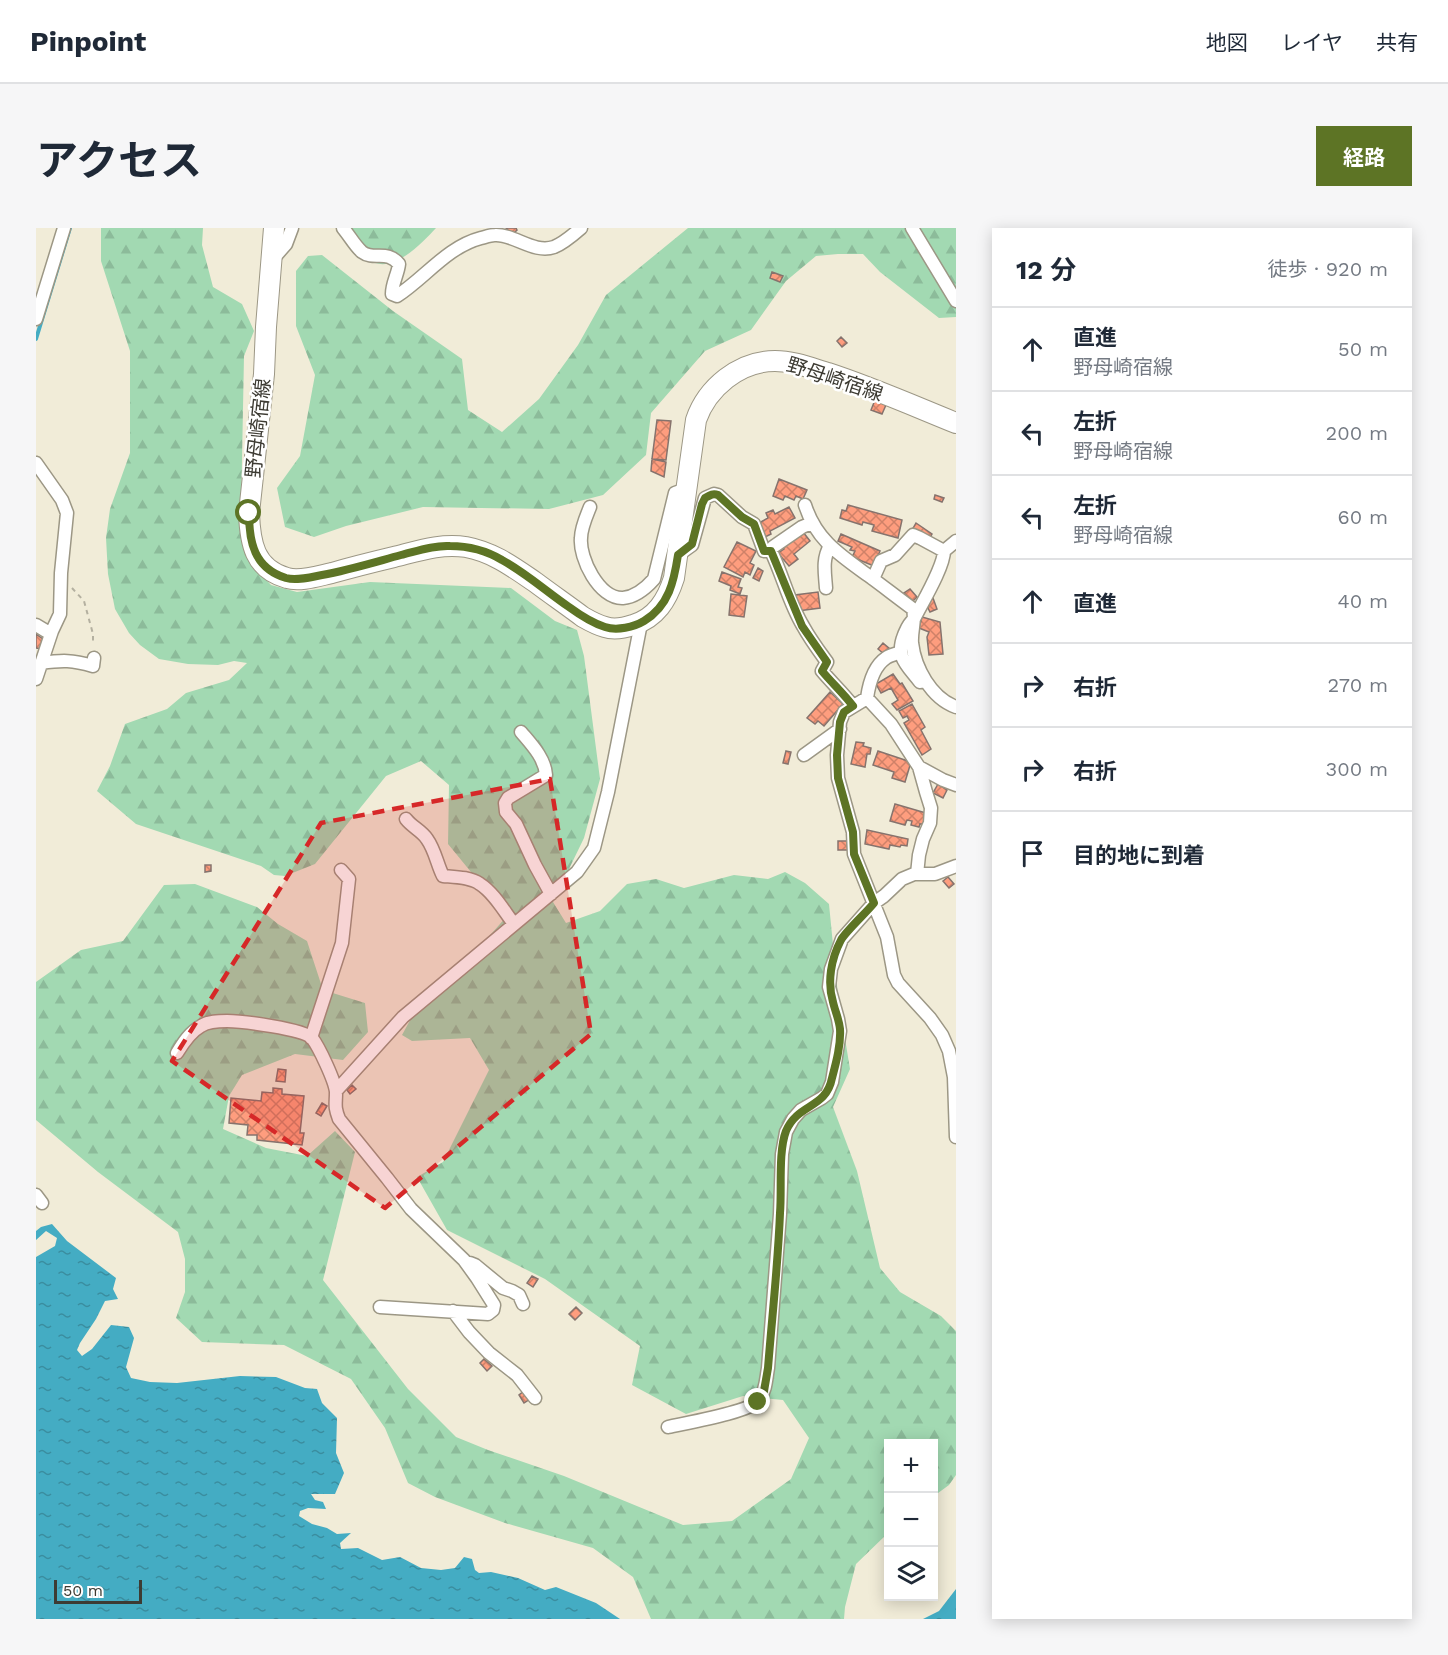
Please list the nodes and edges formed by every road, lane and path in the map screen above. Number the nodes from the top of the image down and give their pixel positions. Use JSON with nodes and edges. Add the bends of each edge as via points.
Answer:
{"nodes":[{"id":1,"x":63,"y":228,"type":"edge"},
{"id":2,"x":274,"y":228,"type":"edge"},
{"id":3,"x":292,"y":228,"type":"edge"},
{"id":4,"x":343,"y":228,"type":"edge"},
{"id":5,"x":581,"y":228,"type":"edge"},
{"id":6,"x":912,"y":228,"type":"edge"},
{"id":7,"x":272,"y":261,"type":"junction"},
{"id":8,"x":956,"y":300,"type":"edge"},
{"id":9,"x":36,"y":319,"type":"edge"},
{"id":10,"x":956,"y":423,"type":"edge"},
{"id":11,"x":36,"y":463,"type":"edge"},
{"id":12,"x":687,"y":489,"type":"junction"},
{"id":13,"x":805,"y":505,"type":"dead end"},
{"id":14,"x":590,"y":507,"type":"dead end"},
{"id":15,"x":812,"y":523,"type":"junction"},
{"id":16,"x":956,"y":542,"type":"edge"},
{"id":17,"x":830,"y":546,"type":"junction"},
{"id":18,"x":771,"y":551,"type":"junction"},
{"id":19,"x":944,"y":551,"type":"junction"},
{"id":20,"x":678,"y":555,"type":"junction"},
{"id":21,"x":62,"y":573,"type":"junction"},
{"id":22,"x":873,"y":579,"type":"junction"},
{"id":23,"x":826,"y":588,"type":"dead end"},
{"id":24,"x":914,"y":619,"type":"junction"},
{"id":25,"x":641,"y":623,"type":"junction"},
{"id":26,"x":36,"y":625,"type":"edge"},
{"id":27,"x":51,"y":634,"type":"junction"},
{"id":28,"x":901,"y":652,"type":"junction"},
{"id":29,"x":94,"y":658,"type":"joint"},
{"id":30,"x":41,"y":663,"type":"junction"},
{"id":31,"x":36,"y":679,"type":"edge"},
{"id":32,"x":930,"y":687,"type":"junction"},
{"id":33,"x":867,"y":698,"type":"junction"},
{"id":34,"x":853,"y":706,"type":"junction"},
{"id":35,"x":956,"y":707,"type":"edge"},
{"id":36,"x":840,"y":729,"type":"junction"},
{"id":37,"x":521,"y":732,"type":"dead end"},
{"id":38,"x":804,"y":755,"type":"dead end"},
{"id":39,"x":919,"y":767,"type":"junction"},
{"id":40,"x":956,"y":784,"type":"edge"},
{"id":41,"x":406,"y":819,"type":"dead end"},
{"id":42,"x":956,"y":866,"type":"edge"},
{"id":43,"x":341,"y":870,"type":"dead end"},
{"id":44,"x":917,"y":874,"type":"junction"},
{"id":45,"x":551,"y":894,"type":"junction"},
{"id":46,"x":874,"y":903,"type":"junction"},
{"id":47,"x":514,"y":924,"type":"junction"},
{"id":48,"x":311,"y":1038,"type":"junction"},
{"id":49,"x":177,"y":1053,"type":"dead end"},
{"id":50,"x":336,"y":1090,"type":"junction"},
{"id":51,"x":955,"y":1117,"type":"edge"},
{"id":52,"x":956,"y":1137,"type":"edge"},
{"id":53,"x":464,"y":1260,"type":"junction"},
{"id":54,"x":523,"y":1304,"type":"dead end"},
{"id":55,"x":380,"y":1307,"type":"dead end"},
{"id":56,"x":453,"y":1311,"type":"junction"},
{"id":57,"x":535,"y":1398,"type":"dead end"},
{"id":58,"x":668,"y":1427,"type":"dead end"}],
"edges":[{"from":1,"to":9,"type":"street"},
{"from":2,"to":7,"type":"main road","name":"野母崎宿線"},
{"from":3,"to":7,"type":"street","via":[[286,244]]},
{"from":4,"to":5,"type":"street","via":[[362,252],[388,256],[399,264],[392,288],[392,294],[397,296],[448,255],[479,238],[496,235],[543,248],[553,247]]},
{"from":6,"to":8,"type":"street"},
{"from":7,"to":25,"type":"main road","name":"野母崎宿線","via":[[249,513],[249,535],[264,566],[287,579],[301,579],[430,548],[465,547],[503,560],[594,623],[615,629]]},
{"from":10,"to":12,"type":"main road","name":"野母崎宿線","via":[[798,364],[753,364],[725,380],[700,410]]},
{"from":11,"to":21,"type":"street","via":[[67,513]]},
{"from":12,"to":14,"type":"street","via":[[675,493],[654,579],[635,594],[622,598],[610,594],[585,564],[581,538]]},
{"from":12,"to":20,"type":"main road","name":"野母崎宿線"},
{"from":13,"to":15,"type":"street"},
{"from":15,"to":17,"type":"street"},
{"from":15,"to":18,"type":"street"},
{"from":16,"to":19,"type":"street"},
{"from":17,"to":22,"type":"street"},
{"from":17,"to":23,"type":"street","via":[[824,562]]},
{"from":18,"to":20,"type":"street","via":[[764,551],[754,524],[714,494],[705,498],[692,544]]},
{"from":18,"to":34,"type":"street","via":[[802,626],[827,662],[822,671]]},
{"from":19,"to":22,"type":"street","via":[[913,536],[895,555],[881,561]]},
{"from":19,"to":24,"type":"street"},
{"from":20,"to":25,"type":"main road","name":"野母崎宿線","via":[[666,598]]},
{"from":21,"to":27,"type":"street","via":[[60,614]]},
{"from":21,"to":29,"type":"path","via":[[84,601],[93,634]]},
{"from":22,"to":24,"type":"street","via":[[913,609]]},
{"from":24,"to":28,"type":"street","via":[[908,623]]},
{"from":24,"to":32,"type":"street","via":[[912,642],[916,663]]},
{"from":25,"to":45,"type":"street","via":[[594,848],[577,872]]},
{"from":26,"to":27,"type":"street"},
{"from":27,"to":30,"type":"street"},
{"from":28,"to":32,"type":"street","via":[[921,683]]},
{"from":28,"to":33,"type":"street","via":[[879,666]]},
{"from":29,"to":30,"type":"street","via":[[93,666],[64,660]]},
{"from":30,"to":31,"type":"street"},
{"from":32,"to":35,"type":"street"},
{"from":33,"to":34,"type":"street"},
{"from":33,"to":39,"type":"street","via":[[891,724]]},
{"from":34,"to":36,"type":"street","via":[[844,712]]},
{"from":36,"to":38,"type":"street"},
{"from":36,"to":46,"type":"street","via":[[838,778],[853,832],[854,854]]},
{"from":37,"to":45,"type":"street","via":[[541,758],[546,775],[508,798],[506,812]]},
{"from":39,"to":40,"type":"street"},
{"from":39,"to":44,"type":"street","via":[[931,808]]},
{"from":41,"to":47,"type":"street","via":[[427,838],[443,876],[479,882]]},
{"from":42,"to":44,"type":"street","via":[[935,874]]},
{"from":43,"to":48,"type":"street","via":[[349,879],[342,943]]},
{"from":44,"to":46,"type":"street","via":[[902,879]]},
{"from":45,"to":47,"type":"street"},
{"from":46,"to":51,"type":"street","via":[[898,983],[930,1018],[949,1052]]},
{"from":46,"to":58,"type":"street","via":[[842,939],[831,969],[829,987],[840,1031],[832,1082],[827,1094],[801,1110],[786,1132],[764,1391],[758,1402],[746,1409]]},
{"from":47,"to":50,"type":"street","via":[[403,1017]]},
{"from":48,"to":49,"type":"street","via":[[303,1032],[276,1027],[212,1022],[193,1032]]},
{"from":48,"to":50,"type":"street"},
{"from":50,"to":53,"type":"street","via":[[339,1119],[411,1209]]},
{"from":51,"to":52,"type":"street"},
{"from":53,"to":54,"type":"street","via":[[519,1295]]},
{"from":53,"to":56,"type":"street","via":[[490,1296],[493,1310],[488,1314]]},
{"from":55,"to":56,"type":"street"},
{"from":56,"to":57,"type":"street"}]}
